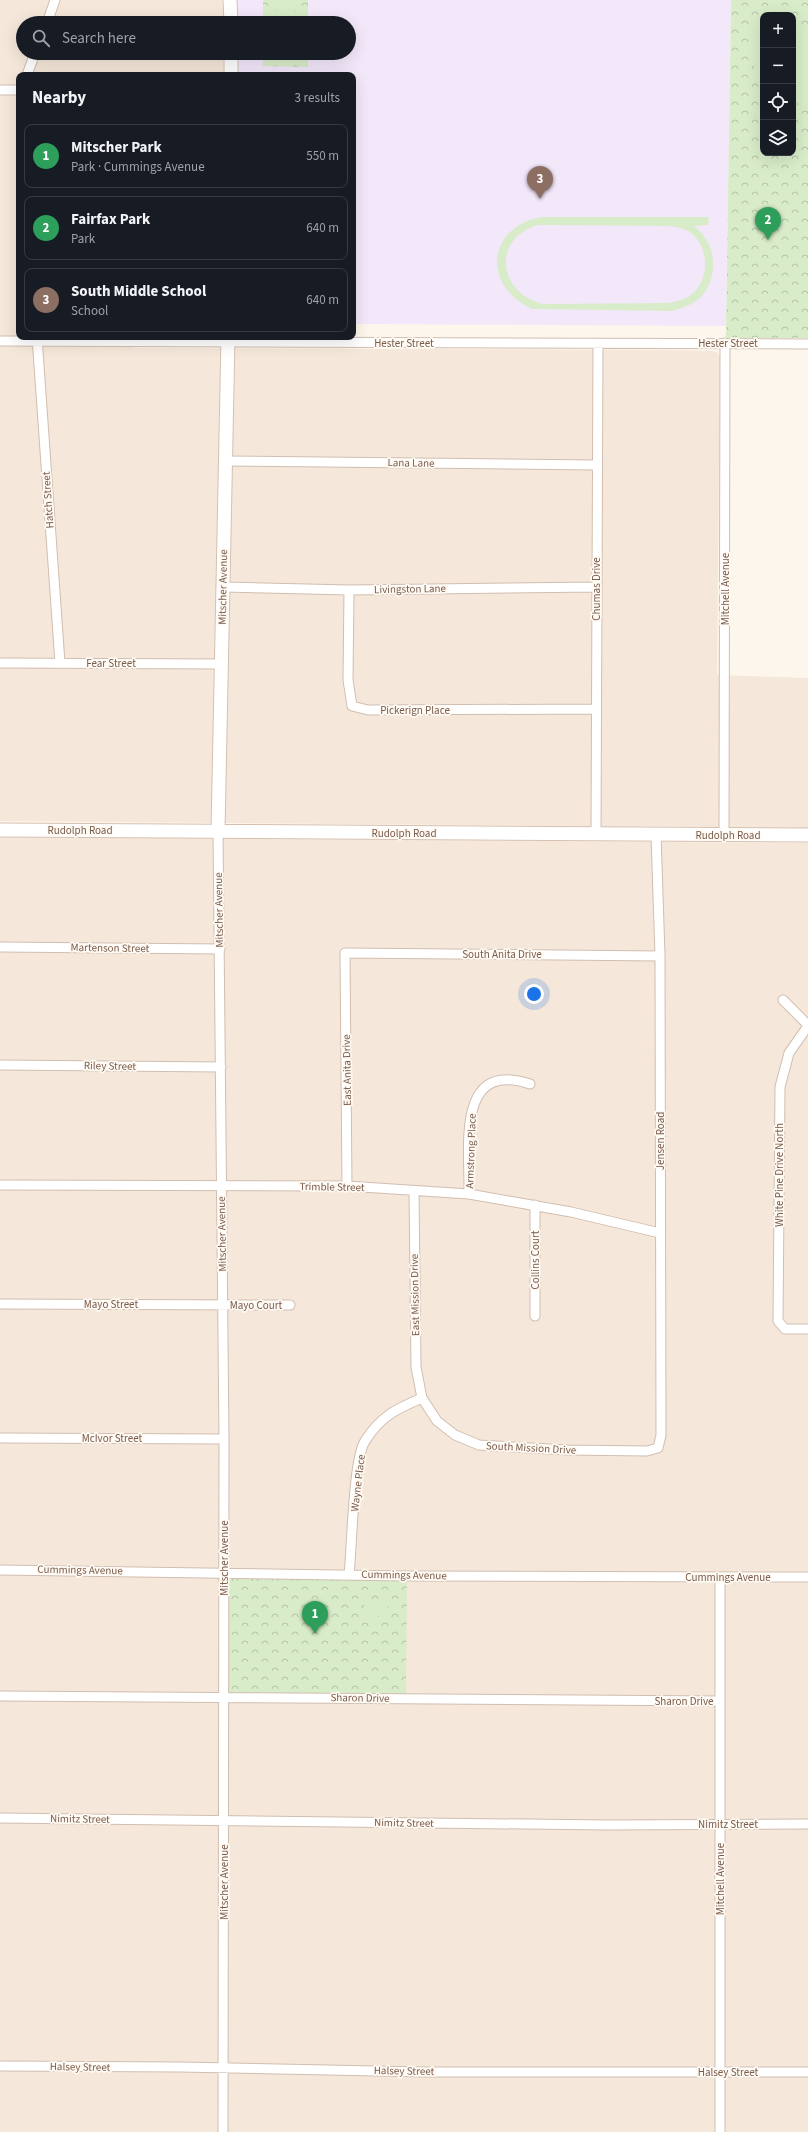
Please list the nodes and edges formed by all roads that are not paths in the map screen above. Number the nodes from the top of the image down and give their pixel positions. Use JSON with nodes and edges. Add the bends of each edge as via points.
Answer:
{"nodes":[{"id":1,"x":55,"y":0,"type":"edge"},
{"id":2,"x":230,"y":0,"type":"edge"},
{"id":3,"x":49,"y":16,"type":"edge"},
{"id":4,"x":231,"y":16,"type":"edge"},
{"id":5,"x":32,"y":60,"type":"edge"},
{"id":6,"x":231,"y":60,"type":"edge"},
{"id":7,"x":28,"y":72,"type":"edge"},
{"id":8,"x":230,"y":72,"type":"edge"},
{"id":9,"x":0,"y":90,"type":"edge"},
{"id":10,"x":16,"y":90,"type":"edge"},
{"id":11,"x":18,"y":340,"type":"edge"},
{"id":12,"x":37,"y":340,"type":"edge"},
{"id":13,"x":228,"y":340,"type":"edge"},
{"id":14,"x":0,"y":341,"type":"edge"},
{"id":15,"x":726,"y":343,"type":"junction"},
{"id":16,"x":598,"y":344,"type":"junction"},
{"id":17,"x":808,"y":344,"type":"edge"},
{"id":18,"x":225,"y":460,"type":"junction"},
{"id":19,"x":597,"y":465,"type":"junction"},
{"id":20,"x":223,"y":587,"type":"junction"},
{"id":21,"x":596,"y":587,"type":"junction"},
{"id":22,"x":349,"y":590,"type":"junction"},
{"id":23,"x":0,"y":663,"type":"edge"},
{"id":24,"x":60,"y":663,"type":"junction"},
{"id":25,"x":223,"y":664,"type":"junction"},
{"id":26,"x":595,"y":709,"type":"junction"},
{"id":27,"x":0,"y":830,"type":"edge"},
{"id":28,"x":218,"y":831,"type":"junction"},
{"id":29,"x":596,"y":834,"type":"junction"},
{"id":30,"x":656,"y":834,"type":"junction"},
{"id":31,"x":724,"y":834,"type":"junction"},
{"id":32,"x":808,"y":835,"type":"edge"},
{"id":33,"x":0,"y":947,"type":"edge"},
{"id":34,"x":220,"y":949,"type":"junction"},
{"id":35,"x":345,"y":953,"type":"joint"},
{"id":36,"x":660,"y":956,"type":"junction"},
{"id":37,"x":783,"y":1000,"type":"dead end"},
{"id":38,"x":808,"y":1026,"type":"edge"},
{"id":39,"x":0,"y":1065,"type":"edge"},
{"id":40,"x":221,"y":1067,"type":"junction"},
{"id":41,"x":530,"y":1084,"type":"dead end"},
{"id":42,"x":0,"y":1185,"type":"edge"},
{"id":43,"x":347,"y":1186,"type":"junction"},
{"id":44,"x":221,"y":1187,"type":"junction"},
{"id":45,"x":414,"y":1191,"type":"junction"},
{"id":46,"x":469,"y":1194,"type":"junction"},
{"id":47,"x":535,"y":1205,"type":"junction"},
{"id":48,"x":660,"y":1233,"type":"junction"},
{"id":49,"x":0,"y":1304,"type":"edge"},
{"id":50,"x":223,"y":1305,"type":"junction"},
{"id":51,"x":290,"y":1305,"type":"dead end"},
{"id":52,"x":536,"y":1316,"type":"dead end"},
{"id":53,"x":808,"y":1329,"type":"edge"},
{"id":54,"x":422,"y":1398,"type":"junction"},
{"id":55,"x":0,"y":1438,"type":"edge"},
{"id":56,"x":224,"y":1439,"type":"junction"},
{"id":57,"x":658,"y":1448,"type":"joint"},
{"id":58,"x":0,"y":1570,"type":"edge"},
{"id":59,"x":224,"y":1572,"type":"junction"},
{"id":60,"x":349,"y":1574,"type":"junction"},
{"id":61,"x":720,"y":1577,"type":"junction"},
{"id":62,"x":808,"y":1577,"type":"edge"},
{"id":63,"x":0,"y":1696,"type":"edge"},
{"id":64,"x":225,"y":1696,"type":"junction"},
{"id":65,"x":719,"y":1701,"type":"junction"},
{"id":66,"x":0,"y":1818,"type":"edge"},
{"id":67,"x":224,"y":1821,"type":"junction"},
{"id":68,"x":808,"y":1824,"type":"edge"},
{"id":69,"x":721,"y":1825,"type":"junction"},
{"id":70,"x":0,"y":2066,"type":"edge"},
{"id":71,"x":223,"y":2068,"type":"junction"},
{"id":72,"x":720,"y":2072,"type":"junction"},
{"id":73,"x":808,"y":2072,"type":"edge"},
{"id":74,"x":223,"y":2132,"type":"edge"},
{"id":75,"x":720,"y":2132,"type":"edge"}],
"edges":[{"from":1,"to":3,"type":"street"},
{"from":2,"to":4,"type":"street"},
{"from":5,"to":7,"type":"street"},
{"from":6,"to":8,"type":"street"},
{"from":9,"to":10,"type":"street"},
{"from":11,"to":14,"type":"street","name":"Hester Street"},
{"from":12,"to":24,"type":"street","name":"Hatch Street"},
{"from":13,"to":16,"type":"street","name":"Hester Street"},
{"from":13,"to":18,"type":"street","name":"Mitscher Avenue"},
{"from":15,"to":16,"type":"street","name":"Hester Street"},
{"from":15,"to":17,"type":"street","name":"Hester Street"},
{"from":15,"to":31,"type":"street","name":"Mitchell Avenue"},
{"from":16,"to":19,"type":"street","name":"Chumas Drive"},
{"from":18,"to":19,"type":"street","name":"Lana Lane"},
{"from":18,"to":20,"type":"street","name":"Mitscher Avenue"},
{"from":19,"to":21,"type":"street","name":"Chumas Drive"},
{"from":20,"to":22,"type":"street","name":"Livingston Lane"},
{"from":20,"to":25,"type":"street","name":"Mitscher Avenue"},
{"from":21,"to":22,"type":"street","name":"Livingston Lane"},
{"from":21,"to":26,"type":"street","name":"Chumas Drive"},
{"from":22,"to":26,"type":"street","name":"Pickerign Place","via":[[348,680],[352,706],[375,710]]},
{"from":23,"to":24,"type":"street","name":"Fear Street"},
{"from":24,"to":25,"type":"street","name":"Fear Street"},
{"from":25,"to":28,"type":"street","name":"Mitscher Avenue"},
{"from":26,"to":29,"type":"street","name":"Chumas Drive"},
{"from":27,"to":28,"type":"street","name":"Rudolph Road"},
{"from":28,"to":29,"type":"street","name":"Rudolph Road"},
{"from":28,"to":34,"type":"street","name":"Mitscher Avenue"},
{"from":29,"to":30,"type":"street","name":"Rudolph Road"},
{"from":30,"to":31,"type":"street","name":"Rudolph Road"},
{"from":30,"to":36,"type":"street","name":"Jensen Road"},
{"from":31,"to":32,"type":"street","name":"Rudolph Road"},
{"from":33,"to":34,"type":"street","name":"Martenson Street"},
{"from":34,"to":40,"type":"street","name":"Mitscher Avenue"},
{"from":35,"to":36,"type":"street","name":"South Anita Drive"},
{"from":35,"to":43,"type":"street","name":"East Anita Drive"},
{"from":36,"to":48,"type":"street","name":"Jensen Road"},
{"from":37,"to":38,"type":"street"},
{"from":38,"to":53,"type":"street","name":"White Pine Drive North","via":[[789,1052],[780,1087],[778,1321],[785,1329]]},
{"from":39,"to":40,"type":"street","name":"Riley Street"},
{"from":40,"to":44,"type":"street","name":"Mitscher Avenue"},
{"from":41,"to":46,"type":"street","name":"Armstrong Place","via":[[502,1079],[489,1084],[474,1100],[470,1117]]},
{"from":42,"to":44,"type":"street","name":"Trimble Street"},
{"from":43,"to":44,"type":"street","name":"Trimble Street"},
{"from":43,"to":45,"type":"street","name":"Trimble Street"},
{"from":44,"to":50,"type":"street","name":"Mitscher Avenue"},
{"from":45,"to":46,"type":"street","name":"Trimble Street"},
{"from":45,"to":54,"type":"street","name":"East Mission Drive","via":[[416,1367]]},
{"from":46,"to":47,"type":"street","name":"Trimble Street"},
{"from":47,"to":48,"type":"street","name":"Trimble Street","via":[[616,1221]]},
{"from":47,"to":52,"type":"street","name":"Collins Court"},
{"from":48,"to":57,"type":"street","name":"Jensen Road","via":[[661,1436]]},
{"from":49,"to":50,"type":"street","name":"Mayo Street"},
{"from":50,"to":51,"type":"street","name":"Mayo Court"},
{"from":50,"to":56,"type":"street","name":"Mitscher Avenue"},
{"from":54,"to":57,"type":"street","name":"South Mission Drive","via":[[437,1421],[455,1435],[479,1445],[567,1450],[647,1451]]},
{"from":54,"to":60,"type":"street","name":"Wayne Place","via":[[395,1409],[376,1426],[364,1443],[357,1471]]},
{"from":55,"to":56,"type":"street","name":"McIvor Street"},
{"from":56,"to":59,"type":"street","name":"Mitscher Avenue"},
{"from":58,"to":59,"type":"street","name":"Cummings Avenue"},
{"from":59,"to":60,"type":"street","name":"Cummings Avenue"},
{"from":59,"to":64,"type":"street","name":"Mitscher Avenue"},
{"from":60,"to":61,"type":"street","name":"Cummings Avenue"},
{"from":61,"to":62,"type":"street","name":"Cummings Avenue"},
{"from":61,"to":65,"type":"street","name":"Mitchell Avenue"},
{"from":63,"to":64,"type":"street","name":"Sharon Drive"},
{"from":64,"to":65,"type":"street","name":"Sharon Drive"},
{"from":64,"to":67,"type":"street","name":"Mitscher Avenue"},
{"from":65,"to":69,"type":"street","name":"Mitchell Avenue"},
{"from":66,"to":67,"type":"street","name":"Nimitz Street"},
{"from":67,"to":69,"type":"street","name":"Nimitz Street"},
{"from":67,"to":71,"type":"street","name":"Mitscher Avenue"},
{"from":68,"to":69,"type":"street","name":"Nimitz Street"},
{"from":69,"to":72,"type":"street","name":"Mitchell Avenue"},
{"from":70,"to":71,"type":"street","name":"Halsey Street"},
{"from":71,"to":72,"type":"street","name":"Halsey Street","via":[[426,2072]]},
{"from":71,"to":74,"type":"street","name":"Mitscher Avenue"},
{"from":72,"to":73,"type":"street","name":"Halsey Street"},
{"from":72,"to":75,"type":"street","name":"Mitchell Avenue"}]}
